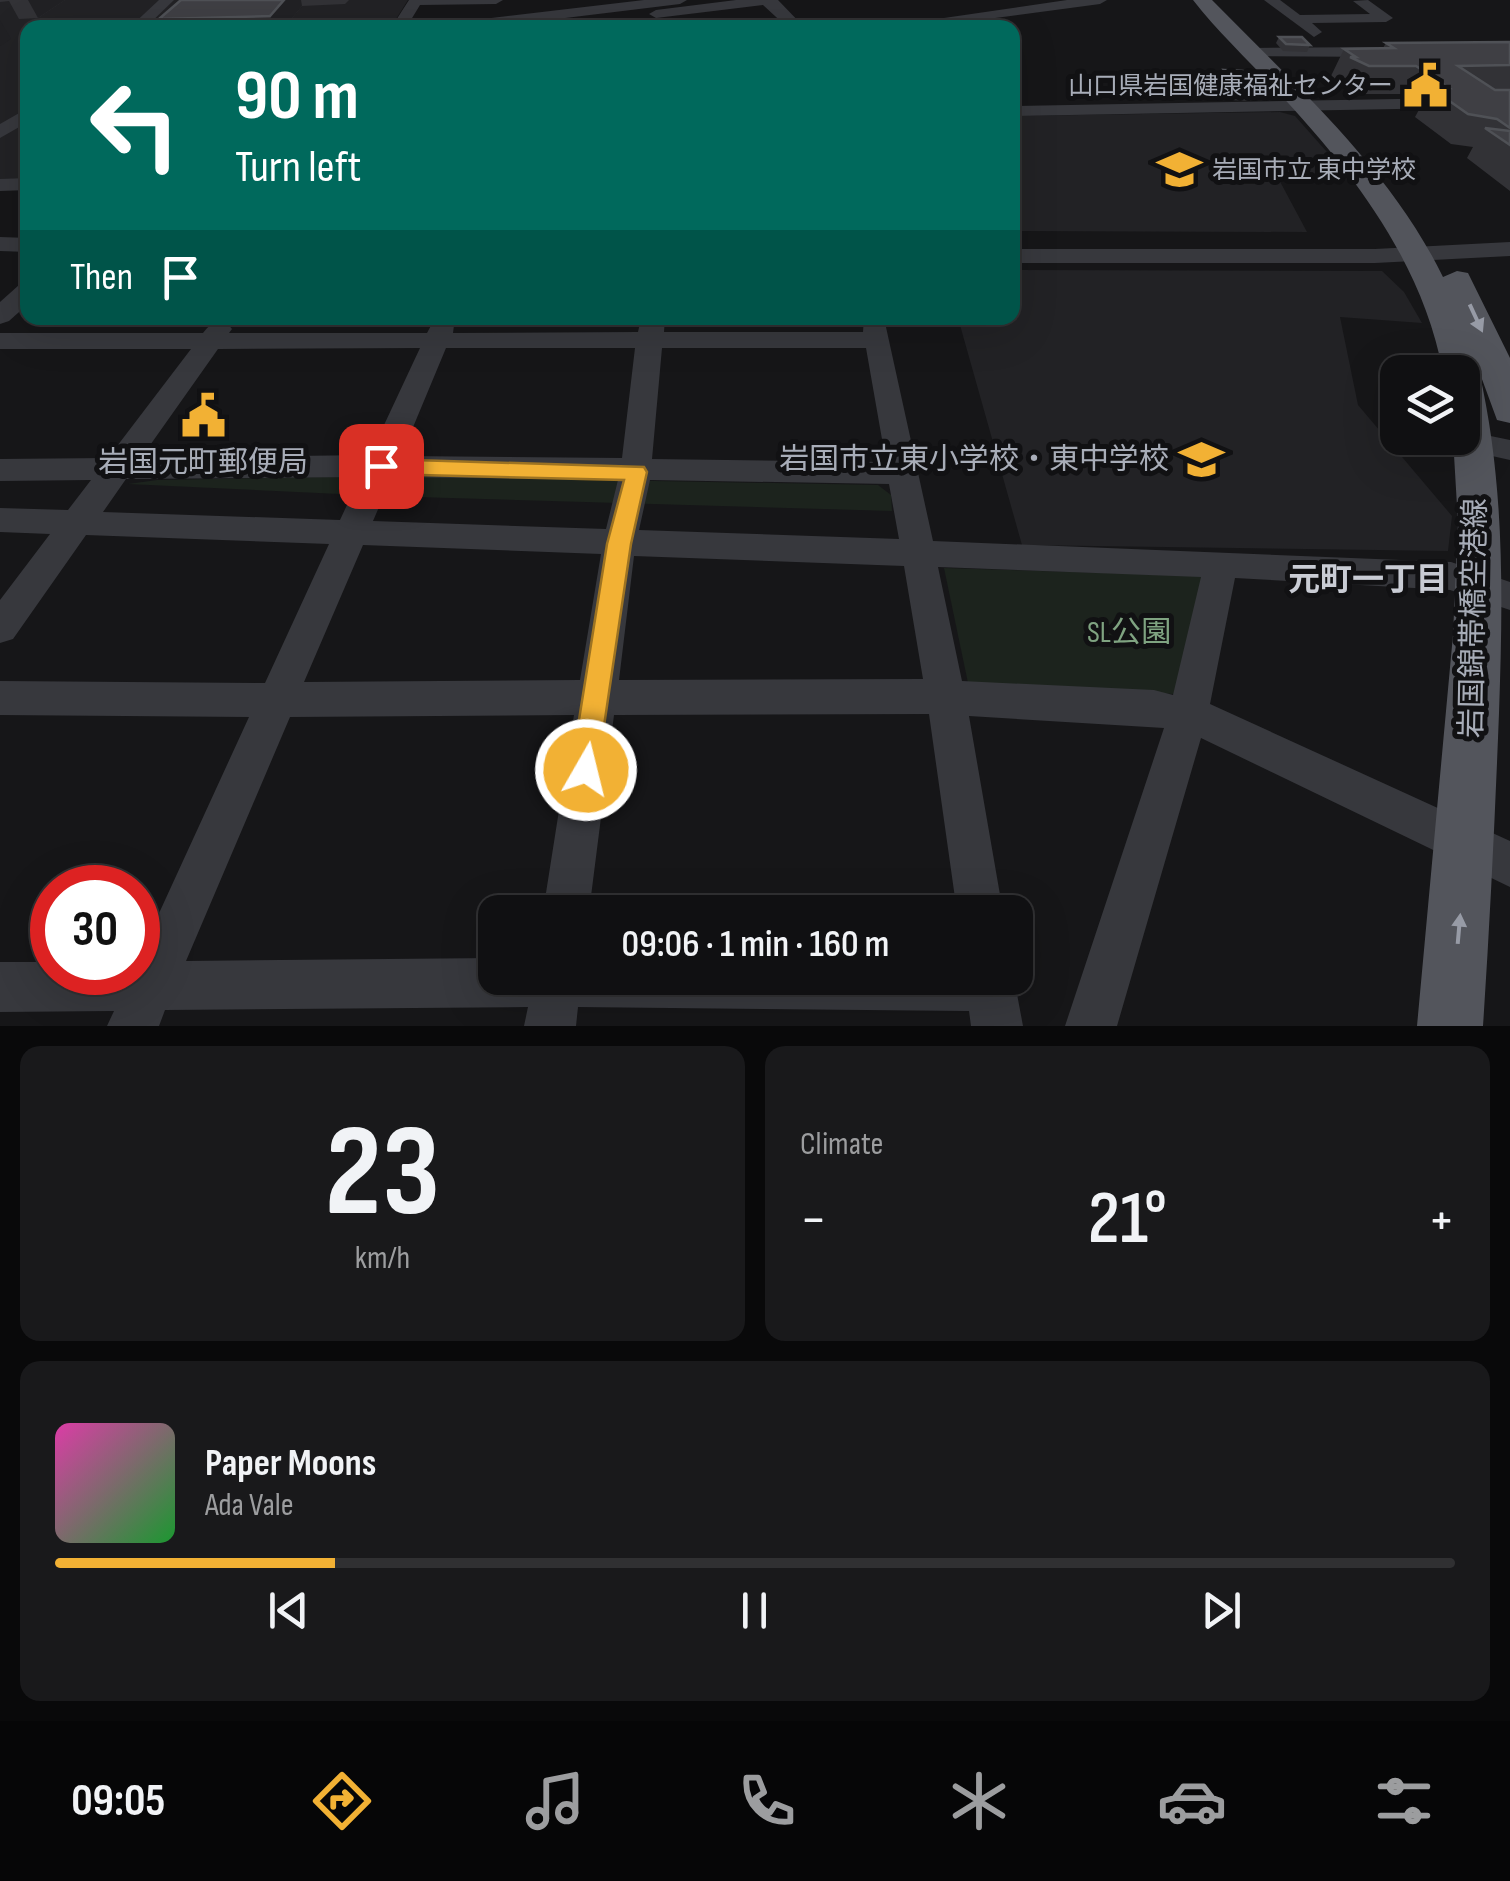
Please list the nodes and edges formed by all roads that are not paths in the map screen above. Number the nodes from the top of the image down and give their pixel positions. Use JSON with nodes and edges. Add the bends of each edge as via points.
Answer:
{"nodes":[{"id":1,"x":167,"y":0,"type":"edge"},
{"id":2,"x":496,"y":0,"type":"edge"},
{"id":3,"x":680,"y":0,"type":"edge"},
{"id":4,"x":767,"y":0,"type":"edge"},
{"id":5,"x":1084,"y":0,"type":"edge"},
{"id":6,"x":1100,"y":0,"type":"edge"},
{"id":7,"x":1202,"y":0,"type":"edge"},
{"id":8,"x":1218,"y":0,"type":"edge"},
{"id":9,"x":1271,"y":0,"type":"edge"},
{"id":10,"x":416,"y":1,"type":"edge"},
{"id":11,"x":1360,"y":1,"type":"edge"},
{"id":12,"x":548,"y":14,"type":"edge"},
{"id":13,"x":1296,"y":19,"type":"junction"},
{"id":14,"x":145,"y":20,"type":"edge"},
{"id":15,"x":502,"y":20,"type":"edge"},
{"id":16,"x":789,"y":20,"type":"edge"},
{"id":17,"x":940,"y":20,"type":"edge"},
{"id":18,"x":1020,"y":26,"type":"edge"},
{"id":19,"x":1401,"y":52,"type":"edge"},
{"id":20,"x":1263,"y":53,"type":"junction"},
{"id":21,"x":1342,"y":53,"type":"junction"},
{"id":22,"x":1510,"y":105,"type":"edge"},
{"id":23,"x":1311,"y":106,"type":"junction"},
{"id":24,"x":1020,"y":111,"type":"edge"},
{"id":25,"x":1510,"y":235,"type":"edge"},
{"id":26,"x":1020,"y":242,"type":"edge"},
{"id":27,"x":1510,"y":249,"type":"edge"},
{"id":28,"x":1427,"y":251,"type":"junction"},
{"id":29,"x":1020,"y":256,"type":"edge"},
{"id":30,"x":1510,"y":266,"type":"edge"},
{"id":31,"x":20,"y":297,"type":"edge"},
{"id":32,"x":0,"y":316,"type":"edge"},
{"id":33,"x":220,"y":328,"type":"edge"},
{"id":34,"x":442,"y":328,"type":"edge"},
{"id":35,"x":652,"y":328,"type":"edge"},
{"id":36,"x":875,"y":329,"type":"edge"},
{"id":37,"x":0,"y":342,"type":"edge"},
{"id":38,"x":1510,"y":411,"type":"edge"},
{"id":39,"x":1493,"y":447,"type":"edge"},
{"id":40,"x":381,"y":466,"type":"junction"},
{"id":41,"x":0,"y":470,"type":"edge"},
{"id":42,"x":115,"y":471,"type":"junction"},
{"id":43,"x":636,"y":472,"type":"junction"},
{"id":44,"x":900,"y":473,"type":"junction"},
{"id":45,"x":0,"y":520,"type":"edge"},
{"id":46,"x":76,"y":523,"type":"junction"},
{"id":47,"x":351,"y":534,"type":"junction"},
{"id":48,"x":619,"y":544,"type":"junction"},
{"id":49,"x":918,"y":550,"type":"junction"},
{"id":50,"x":1220,"y":564,"type":"junction"},
{"id":51,"x":1494,"y":590,"type":"edge"},
{"id":52,"x":7,"y":609,"type":"edge"},
{"id":53,"x":946,"y":696,"type":"junction"},
{"id":54,"x":0,"y":698,"type":"edge"},
{"id":55,"x":595,"y":699,"type":"junction"},
{"id":56,"x":278,"y":700,"type":"junction"},
{"id":57,"x":1188,"y":716,"type":"junction"},
{"id":58,"x":1467,"y":844,"type":"junction"},
{"id":59,"x":1510,"y":864,"type":"edge"},
{"id":60,"x":568,"y":895,"type":"edge"},
{"id":61,"x":977,"y":895,"type":"edge"},
{"id":62,"x":0,"y":987,"type":"edge"},
{"id":63,"x":555,"y":995,"type":"edge"},
{"id":64,"x":993,"y":996,"type":"edge"},
{"id":65,"x":142,"y":1006,"type":"edge"},
{"id":66,"x":1092,"y":1026,"type":"edge"},
{"id":67,"x":1450,"y":1026,"type":"edge"}],
"edges":[{"from":1,"to":14,"type":"street"},
{"from":2,"to":10,"type":"street"},
{"from":3,"to":12,"type":"street"},
{"from":4,"to":12,"type":"street"},
{"from":4,"to":16,"type":"street"},
{"from":5,"to":6,"type":"street"},
{"from":5,"to":17,"type":"street"},
{"from":5,"to":18,"type":"street"},
{"from":7,"to":20,"type":"main road","name":"岩国錦帯橋空港線"},
{"from":8,"to":20,"type":"main road","name":"岩国錦帯橋空港線"},
{"from":9,"to":13,"type":"street"},
{"from":11,"to":13,"type":"street","via":[[1386,18]]},
{"from":12,"to":15,"type":"street"},
{"from":13,"to":21,"type":"street"},
{"from":19,"to":21,"type":"street"},
{"from":20,"to":21,"type":"street"},
{"from":20,"to":23,"type":"main road","name":"岩国錦帯橋空港線"},
{"from":22,"to":23,"type":"street"},
{"from":23,"to":24,"type":"street"},
{"from":23,"to":28,"type":"main road","name":"岩国錦帯橋空港線"},
{"from":25,"to":28,"type":"street","via":[[1457,236]]},
{"from":26,"to":28,"type":"street","via":[[1363,244]]},
{"from":27,"to":28,"type":"street"},
{"from":28,"to":29,"type":"street"},
{"from":28,"to":30,"type":"street"},
{"from":28,"to":38,"type":"main road","name":"岩国錦帯橋空港線","one_way":true,"via":[[1477,317]]},
{"from":28,"to":39,"type":"main road","name":"岩国錦帯橋空港線","via":[[1468,391]]},
{"from":31,"to":32,"type":"street"},
{"from":33,"to":34,"type":"street"},
{"from":33,"to":37,"type":"street"},
{"from":33,"to":42,"type":"street"},
{"from":34,"to":35,"type":"street"},
{"from":34,"to":40,"type":"street"},
{"from":35,"to":36,"type":"street"},
{"from":35,"to":43,"type":"street"},
{"from":36,"to":44,"type":"street"},
{"from":39,"to":51,"type":"main road","name":"岩国錦帯橋空港線"},
{"from":40,"to":42,"type":"street"},
{"from":40,"to":43,"type":"street"},
{"from":40,"to":47,"type":"street"},
{"from":41,"to":42,"type":"street"},
{"from":42,"to":46,"type":"street"},
{"from":43,"to":44,"type":"street"},
{"from":43,"to":48,"type":"street"},
{"from":44,"to":49,"type":"street"},
{"from":45,"to":46,"type":"street"},
{"from":46,"to":47,"type":"street"},
{"from":46,"to":52,"type":"street"},
{"from":47,"to":48,"type":"street"},
{"from":47,"to":56,"type":"street"},
{"from":48,"to":49,"type":"street"},
{"from":48,"to":55,"type":"street"},
{"from":49,"to":50,"type":"street"},
{"from":49,"to":53,"type":"street"},
{"from":50,"to":51,"type":"street","via":[[1451,576]]},
{"from":50,"to":57,"type":"street"},
{"from":51,"to":58,"type":"main road","name":"岩国錦帯橋空港線"},
{"from":53,"to":55,"type":"street"},
{"from":53,"to":57,"type":"street","via":[[1154,708]]},
{"from":53,"to":61,"type":"street"},
{"from":54,"to":56,"type":"street"},
{"from":55,"to":56,"type":"street"},
{"from":55,"to":60,"type":"street"},
{"from":56,"to":65,"type":"street"},
{"from":57,"to":58,"type":"street"},
{"from":57,"to":66,"type":"street"},
{"from":58,"to":59,"type":"street"},
{"from":67,"to":58,"type":"main road","name":"岩国錦帯橋空港線","one_way":true},
{"from":62,"to":65,"type":"street"},
{"from":63,"to":64,"type":"street"},
{"from":63,"to":65,"type":"street"}]}
